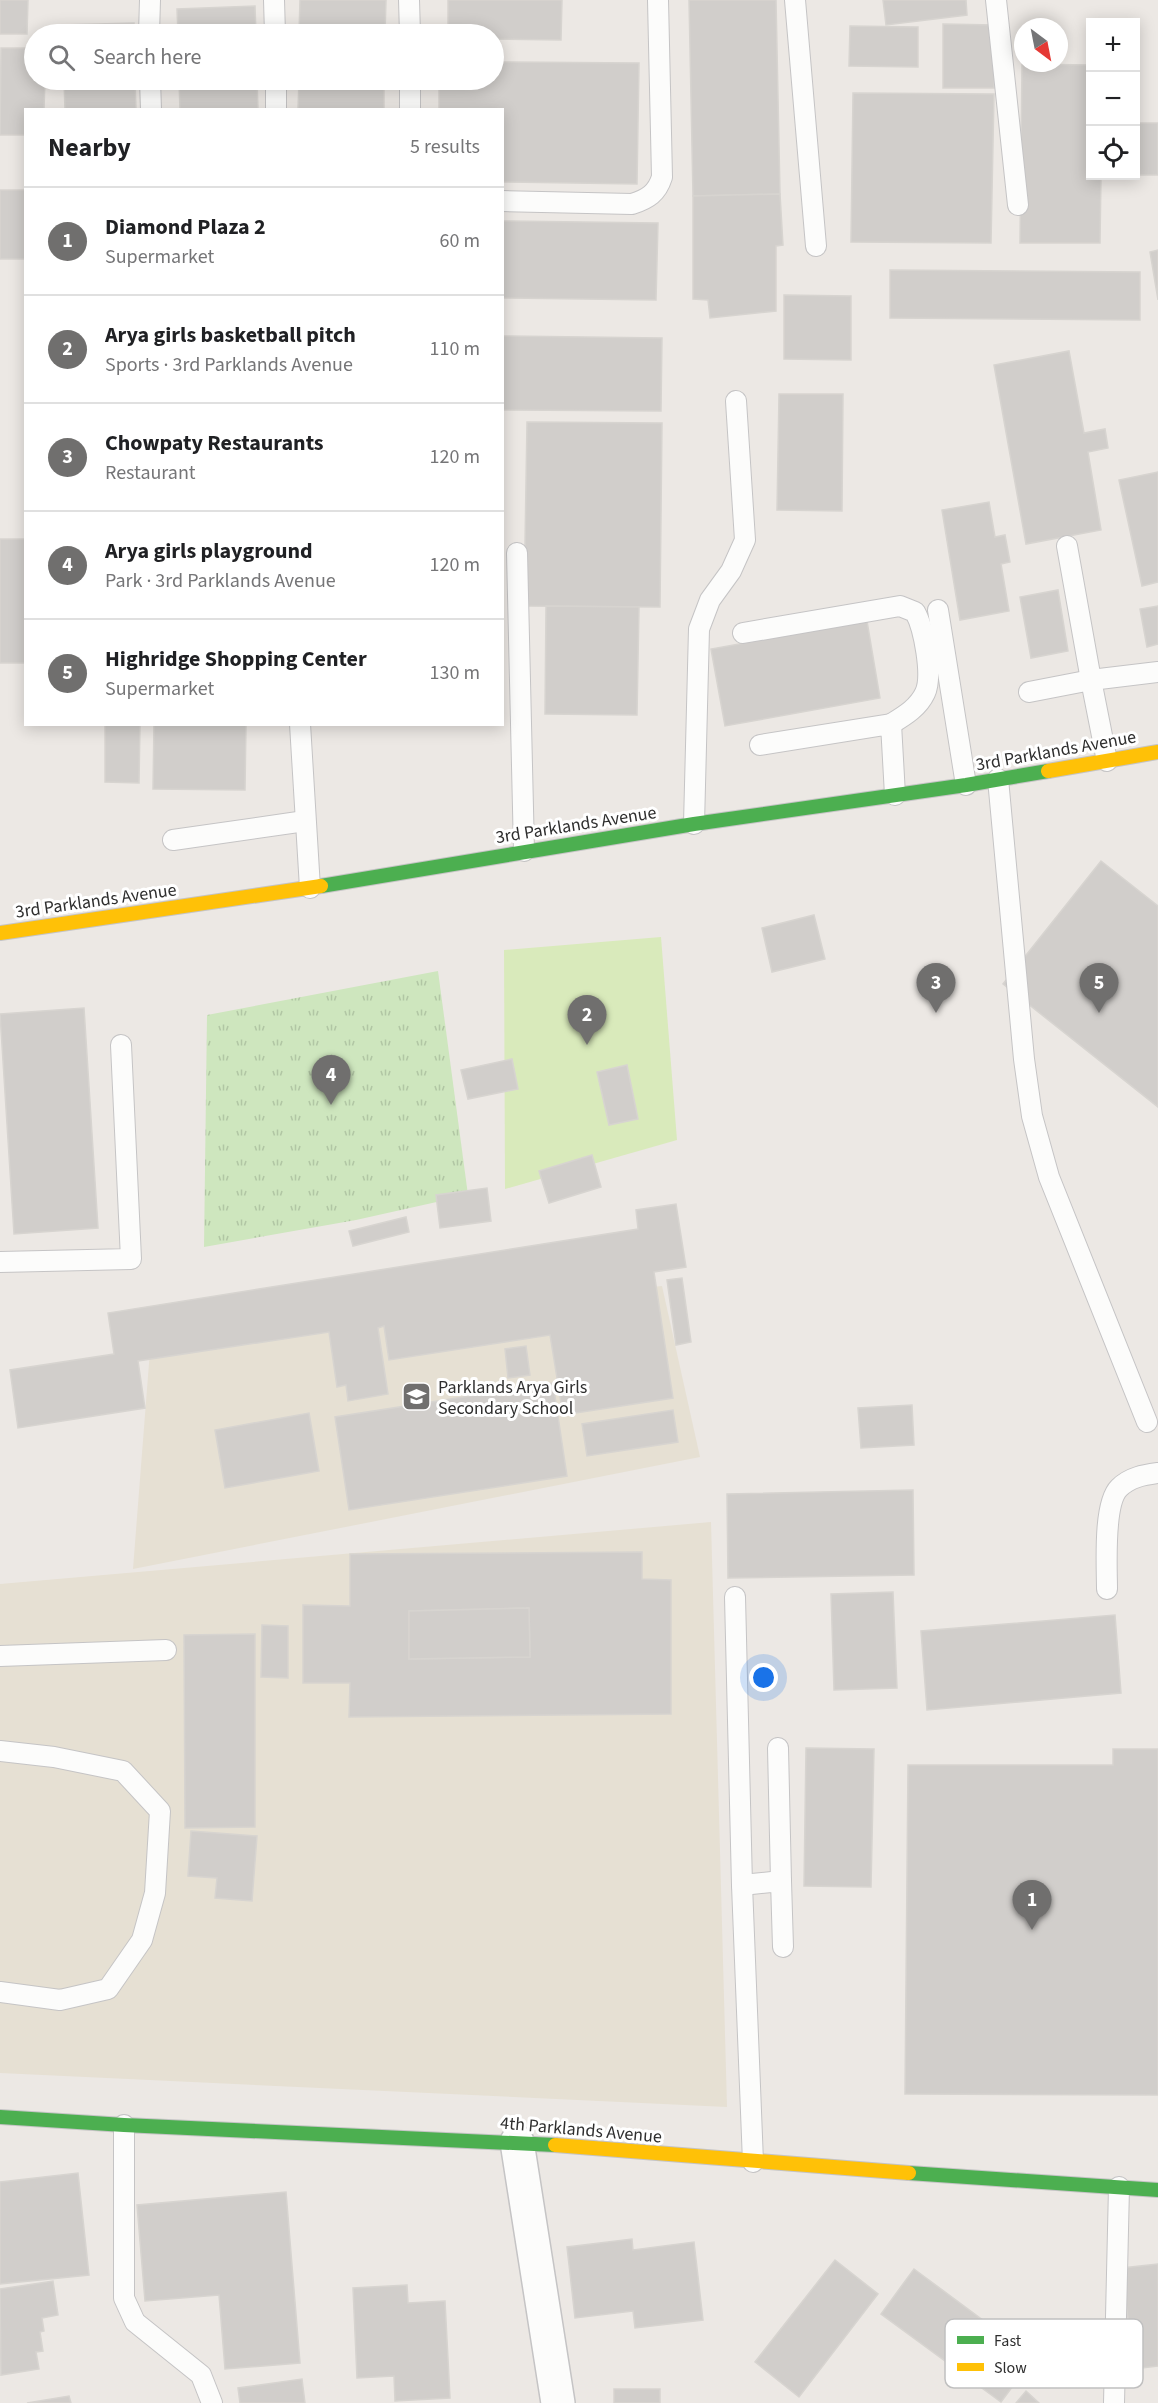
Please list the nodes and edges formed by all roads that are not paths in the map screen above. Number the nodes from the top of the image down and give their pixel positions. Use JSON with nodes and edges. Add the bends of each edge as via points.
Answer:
{"nodes":[{"id":1,"x":150,"y":0,"type":"edge"},
{"id":2,"x":274,"y":0,"type":"edge"},
{"id":3,"x":409,"y":0,"type":"edge"},
{"id":4,"x":657,"y":0,"type":"edge"},
{"id":5,"x":795,"y":0,"type":"edge"},
{"id":6,"x":996,"y":0,"type":"edge"},
{"id":7,"x":149,"y":24,"type":"edge"},
{"id":8,"x":275,"y":24,"type":"edge"},
{"id":9,"x":410,"y":24,"type":"edge"},
{"id":10,"x":150,"y":90,"type":"edge"},
{"id":11,"x":276,"y":90,"type":"edge"},
{"id":12,"x":410,"y":90,"type":"edge"},
{"id":13,"x":151,"y":108,"type":"edge"},
{"id":14,"x":276,"y":108,"type":"edge"},
{"id":15,"x":410,"y":108,"type":"edge"},
{"id":16,"x":504,"y":201,"type":"edge"},
{"id":17,"x":1018,"y":205,"type":"dead end"},
{"id":18,"x":816,"y":246,"type":"dead end"},
{"id":19,"x":736,"y":400,"type":"dead end"},
{"id":20,"x":1067,"y":546,"type":"dead end"},
{"id":21,"x":517,"y":553,"type":"dead end"},
{"id":22,"x":938,"y":610,"type":"dead end"},
{"id":23,"x":743,"y":633,"type":"dead end"},
{"id":24,"x":1158,"y":672,"type":"edge"},
{"id":25,"x":1091,"y":680,"type":"junction"},
{"id":26,"x":1029,"y":692,"type":"dead end"},
{"id":27,"x":891,"y":724,"type":"junction"},
{"id":28,"x":300,"y":726,"type":"edge"},
{"id":29,"x":760,"y":745,"type":"dead end"},
{"id":30,"x":1158,"y":752,"type":"edge"},
{"id":31,"x":1107,"y":761,"type":"junction"},
{"id":32,"x":998,"y":779,"type":"junction"},
{"id":33,"x":966,"y":785,"type":"junction"},
{"id":34,"x":895,"y":795,"type":"junction"},
{"id":35,"x":305,"y":821,"type":"junction"},
{"id":36,"x":694,"y":824,"type":"junction"},
{"id":37,"x":173,"y":840,"type":"dead end"},
{"id":38,"x":524,"y":851,"type":"junction"},
{"id":39,"x":310,"y":888,"type":"junction"},
{"id":40,"x":0,"y":933,"type":"edge"},
{"id":41,"x":121,"y":1045,"type":"dead end"},
{"id":42,"x":0,"y":1263,"type":"edge"},
{"id":43,"x":1147,"y":1422,"type":"dead end"},
{"id":44,"x":1158,"y":1473,"type":"edge"},
{"id":45,"x":1107,"y":1589,"type":"dead end"},
{"id":46,"x":735,"y":1597,"type":"dead end"},
{"id":47,"x":166,"y":1650,"type":"dead end"},
{"id":48,"x":0,"y":1656,"type":"edge"},
{"id":49,"x":778,"y":1748,"type":"dead end"},
{"id":50,"x":0,"y":1751,"type":"edge"},
{"id":51,"x":780,"y":1881,"type":"junction"},
{"id":52,"x":742,"y":1885,"type":"junction"},
{"id":53,"x":783,"y":1947,"type":"dead end"},
{"id":54,"x":0,"y":1992,"type":"edge"},
{"id":55,"x":0,"y":2117,"type":"edge"},
{"id":56,"x":124,"y":2125,"type":"junction"},
{"id":57,"x":517,"y":2142,"type":"junction"},
{"id":58,"x":753,"y":2162,"type":"junction"},
{"id":59,"x":1119,"y":2187,"type":"junction"},
{"id":60,"x":1158,"y":2190,"type":"edge"},
{"id":61,"x":1116,"y":2319,"type":"edge"},
{"id":62,"x":1114,"y":2388,"type":"edge"},
{"id":63,"x":212,"y":2403,"type":"edge"},
{"id":64,"x":558,"y":2403,"type":"edge"},
{"id":65,"x":1114,"y":2403,"type":"edge"}],
"edges":[{"from":1,"to":7,"type":"lane"},
{"from":2,"to":8,"type":"lane"},
{"from":3,"to":9,"type":"lane"},
{"from":4,"to":16,"type":"lane","via":[[662,177],[659,188],[650,197],[632,204]]},
{"from":5,"to":18,"type":"lane"},
{"from":6,"to":17,"type":"lane"},
{"from":10,"to":13,"type":"lane"},
{"from":11,"to":14,"type":"lane"},
{"from":12,"to":15,"type":"lane"},
{"from":19,"to":36,"type":"lane","via":[[745,540],[731,571],[710,600],[699,629]]},
{"from":20,"to":25,"type":"lane"},
{"from":21,"to":38,"type":"lane"},
{"from":22,"to":33,"type":"lane"},
{"from":23,"to":27,"type":"lane","via":[[900,606],[915,612],[922,626],[928,664],[926,692],[911,712]]},
{"from":24,"to":25,"type":"lane"},
{"from":25,"to":26,"type":"lane"},
{"from":25,"to":31,"type":"lane"},
{"from":27,"to":29,"type":"lane"},
{"from":27,"to":34,"type":"lane"},
{"from":28,"to":35,"type":"lane"},
{"from":30,"to":31,"type":"street","name":"3rd Parklands Avenue"},
{"from":31,"to":32,"type":"street","name":"3rd Parklands Avenue"},
{"from":32,"to":33,"type":"street","name":"3rd Parklands Avenue"},
{"from":32,"to":43,"type":"lane","via":[[1032,1116],[1048,1177]]},
{"from":33,"to":34,"type":"street","name":"3rd Parklands Avenue"},
{"from":34,"to":36,"type":"street","name":"3rd Parklands Avenue"},
{"from":35,"to":37,"type":"lane"},
{"from":35,"to":39,"type":"lane"},
{"from":36,"to":38,"type":"street","name":"3rd Parklands Avenue"},
{"from":38,"to":39,"type":"street","name":"3rd Parklands Avenue"},
{"from":39,"to":40,"type":"street","name":"3rd Parklands Avenue"},
{"from":41,"to":42,"type":"lane","via":[[131,1260]]},
{"from":44,"to":45,"type":"lane","via":[[1136,1476],[1118,1489],[1108,1518]]},
{"from":46,"to":52,"type":"lane"},
{"from":47,"to":48,"type":"lane"},
{"from":49,"to":51,"type":"lane"},
{"from":50,"to":54,"type":"lane","via":[[123,1771],[160,1811],[155,1893],[142,1940],[108,1989],[60,2000]]},
{"from":51,"to":52,"type":"lane"},
{"from":51,"to":53,"type":"lane"},
{"from":52,"to":58,"type":"lane"},
{"from":55,"to":56,"type":"street","name":"4th Parklands Avenue"},
{"from":56,"to":57,"type":"street","name":"4th Parklands Avenue"},
{"from":56,"to":63,"type":"lane","via":[[124,2298],[135,2322],[201,2375]]},
{"from":57,"to":58,"type":"street","name":"4th Parklands Avenue"},
{"from":57,"to":64,"type":"street"},
{"from":58,"to":59,"type":"street","name":"4th Parklands Avenue"},
{"from":59,"to":60,"type":"street","name":"4th Parklands Avenue"},
{"from":59,"to":61,"type":"lane"},
{"from":62,"to":65,"type":"lane"}]}
